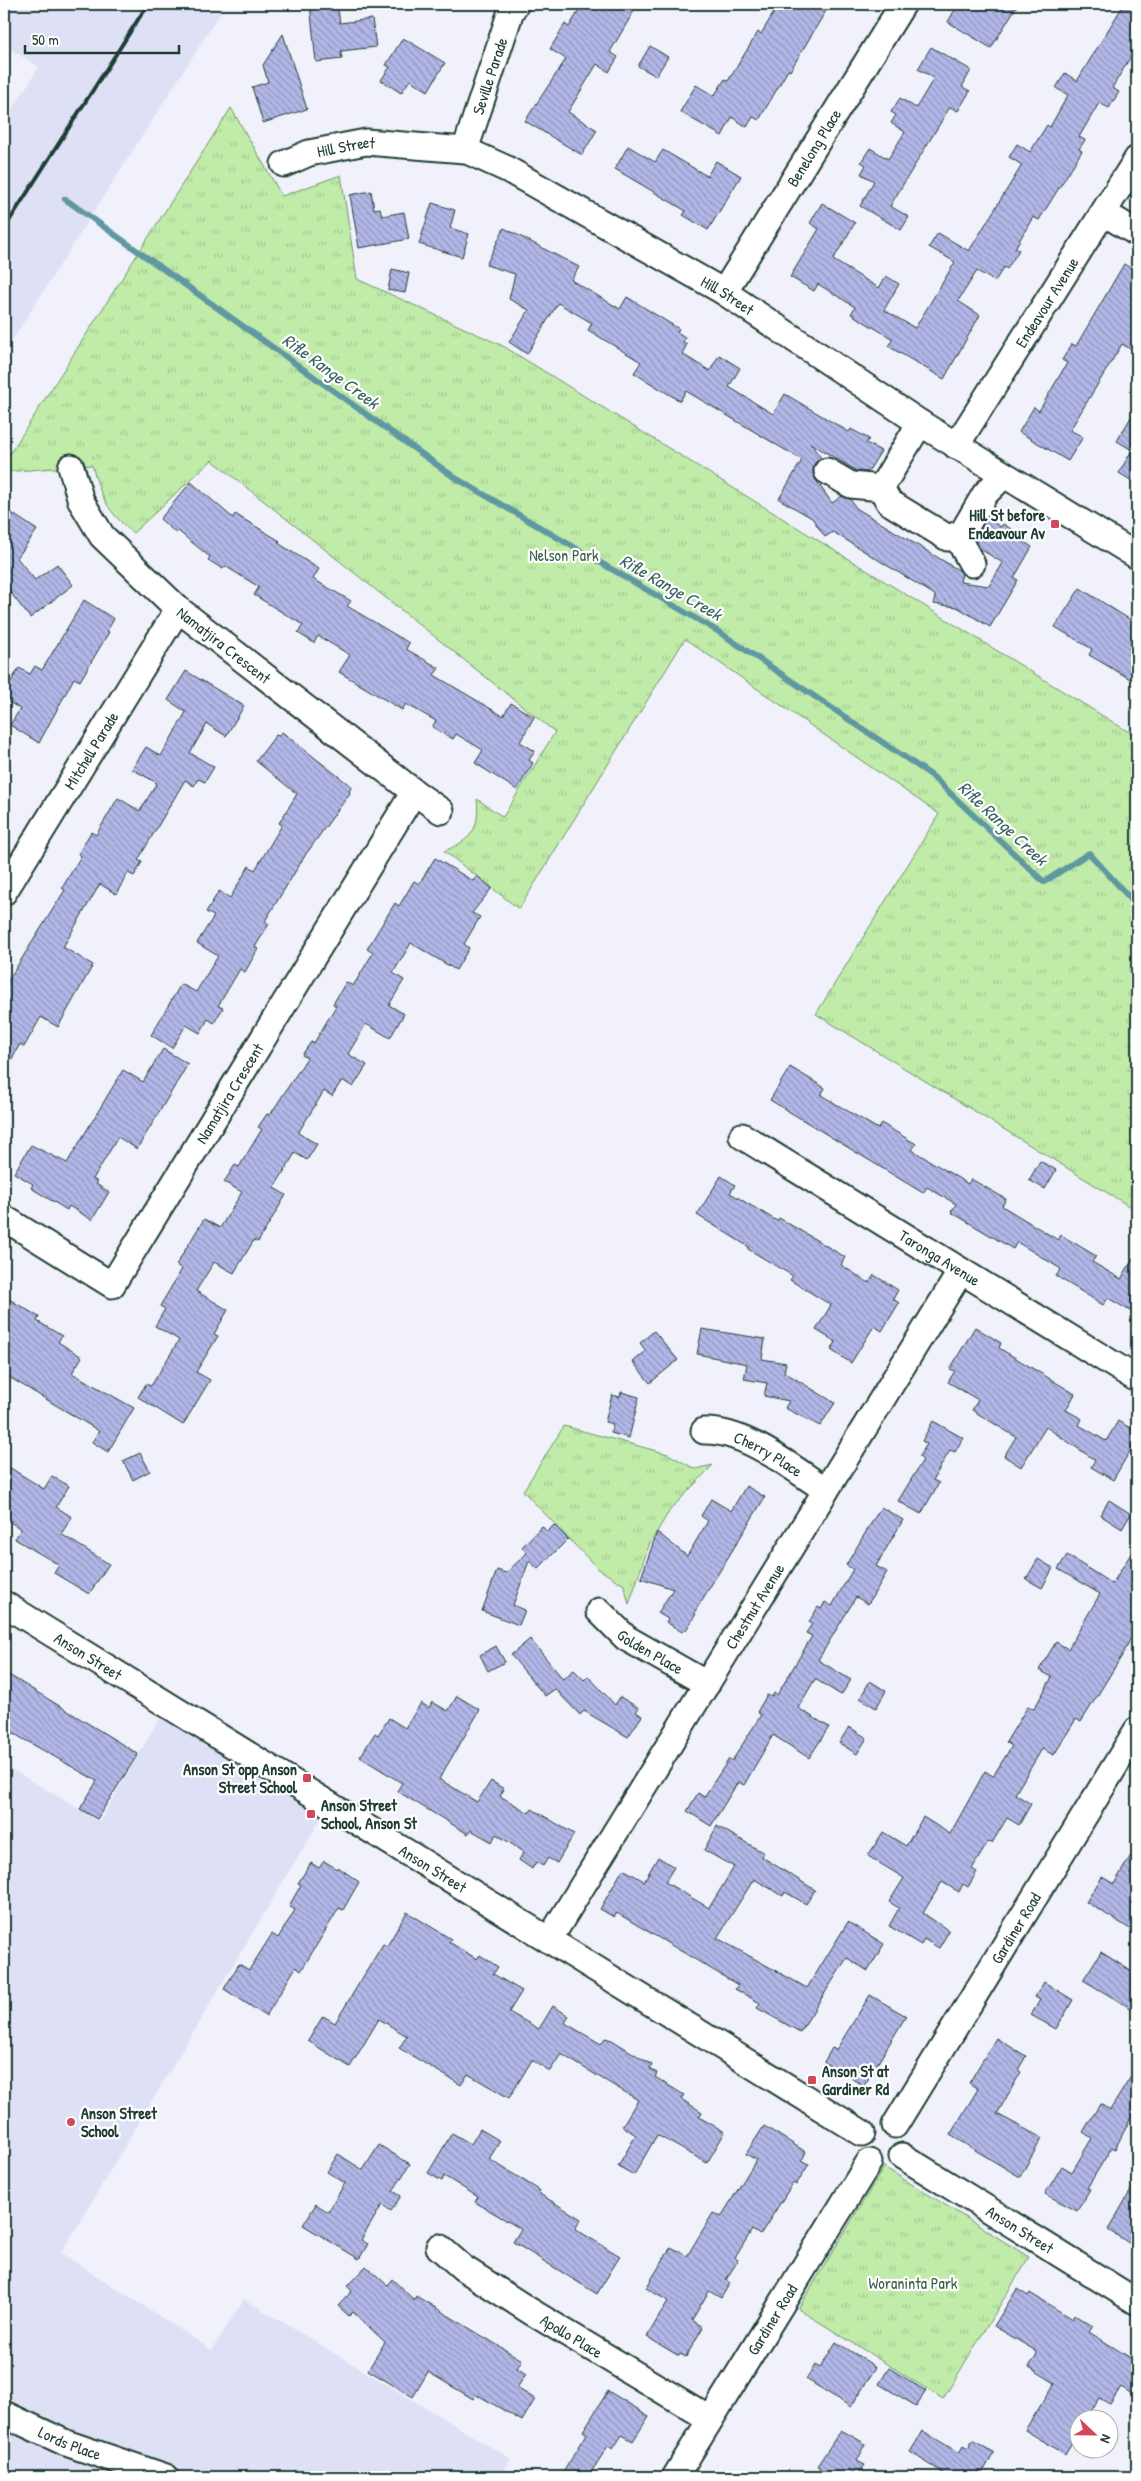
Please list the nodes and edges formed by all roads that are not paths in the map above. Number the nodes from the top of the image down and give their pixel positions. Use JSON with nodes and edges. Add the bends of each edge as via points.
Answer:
{"nodes":[{"id":1,"x":516,"y":4,"type":"edge"},
{"id":2,"x":903,"y":4,"type":"edge"},
{"id":3,"x":466,"y":150,"type":"junction"},
{"id":4,"x":1137,"y":159,"type":"edge"},
{"id":5,"x":284,"y":164,"type":"dead end"},
{"id":6,"x":1104,"y":213,"type":"junction"},
{"id":7,"x":1137,"y":233,"type":"edge"},
{"id":8,"x":724,"y":292,"type":"junction"},
{"id":9,"x":920,"y":423,"type":"junction"},
{"id":10,"x":956,"y":446,"type":"junction"},
{"id":11,"x":71,"y":467,"type":"dead end"},
{"id":12,"x":827,"y":470,"type":"dead end"},
{"id":13,"x":1004,"y":475,"type":"junction"},
{"id":14,"x":881,"y":488,"type":"junction"},
{"id":15,"x":956,"y":535,"type":"junction"},
{"id":16,"x":1137,"y":556,"type":"edge"},
{"id":17,"x":972,"y":564,"type":"dead end"},
{"id":18,"x":178,"y":609,"type":"junction"},
{"id":19,"x":414,"y":792,"type":"junction"},
{"id":20,"x":441,"y":811,"type":"dead end"},
{"id":21,"x":4,"y":892,"type":"edge"},
{"id":22,"x":742,"y":1136,"type":"dead end"},
{"id":23,"x":4,"y":1218,"type":"edge"},
{"id":24,"x":960,"y":1271,"type":"junction"},
{"id":25,"x":1137,"y":1379,"type":"edge"},
{"id":26,"x":704,"y":1431,"type":"dead end"},
{"id":27,"x":826,"y":1490,"type":"junction"},
{"id":28,"x":4,"y":1604,"type":"edge"},
{"id":29,"x":599,"y":1611,"type":"dead end"},
{"id":30,"x":707,"y":1684,"type":"junction"},
{"id":31,"x":1137,"y":1730,"type":"edge"},
{"id":32,"x":549,"y":1940,"type":"junction"},
{"id":33,"x":895,"y":2125,"type":"junction"},
{"id":34,"x":862,"y":2133,"type":"junction"},
{"id":35,"x":902,"y":2156,"type":"junction"},
{"id":36,"x":869,"y":2162,"type":"junction"},
{"id":37,"x":439,"y":2247,"type":"dead end"},
{"id":38,"x":1137,"y":2302,"type":"edge"},
{"id":39,"x":4,"y":2414,"type":"edge"},
{"id":40,"x":710,"y":2419,"type":"junction"},
{"id":41,"x":166,"y":2477,"type":"edge"},
{"id":42,"x":675,"y":2477,"type":"edge"}],
"edges":[{"from":1,"to":3,"type":"street","name":"Seville Parade"},
{"from":2,"to":8,"type":"street","name":"Benelong Place"},
{"from":3,"to":5,"type":"street","name":"Hill Street","via":[[366,142],[309,153]]},
{"from":3,"to":8,"type":"street","name":"Hill Street","via":[[532,182]]},
{"from":4,"to":6,"type":"street","name":"Endeavour Avenue"},
{"from":6,"to":7,"type":"street"},
{"from":6,"to":10,"type":"street","name":"Endeavour Avenue"},
{"from":8,"to":9,"type":"street","name":"Hill Street"},
{"from":9,"to":10,"type":"street","name":"Hill Street"},
{"from":9,"to":14,"type":"street"},
{"from":10,"to":13,"type":"street","name":"Hill Street"},
{"from":11,"to":18,"type":"street","name":"Namatjira Crescent","via":[[81,501],[102,536]]},
{"from":12,"to":14,"type":"street","via":[[851,485]]},
{"from":13,"to":15,"type":"street","via":[[985,494],[962,533]]},
{"from":13,"to":16,"type":"street","name":"Hill Street"},
{"from":14,"to":15,"type":"street","via":[[889,502],[948,538]]},
{"from":15,"to":17,"type":"street"},
{"from":18,"to":19,"type":"street","name":"Namatjira Crescent"},
{"from":18,"to":21,"type":"street","name":"Mitchell Parade"},
{"from":19,"to":20,"type":"street","name":"Namatjira Crescent"},
{"from":19,"to":23,"type":"street","name":"Namatjira Crescent","via":[[112,1286]]},
{"from":22,"to":24,"type":"street","name":"Taronga Avenue"},
{"from":24,"to":25,"type":"street","name":"Taronga Avenue"},
{"from":24,"to":27,"type":"street","name":"Chestnut Avenue"},
{"from":26,"to":27,"type":"street","name":"Cherry Place","via":[[717,1431],[750,1443]]},
{"from":27,"to":30,"type":"street","name":"Chestnut Avenue"},
{"from":28,"to":32,"type":"street","name":"Anson Street"},
{"from":29,"to":30,"type":"street","name":"Golden Place","via":[[626,1638]]},
{"from":30,"to":32,"type":"street","name":"Chestnut Avenue"},
{"from":31,"to":33,"type":"street","name":"Gardiner Road"},
{"from":32,"to":34,"type":"street","name":"Anson Street"},
{"from":33,"to":34,"type":"street","via":[[877,2122]]},
{"from":33,"to":35,"type":"street","via":[[904,2139]]},
{"from":34,"to":36,"type":"street","via":[[860,2150]]},
{"from":35,"to":36,"type":"street","via":[[884,2166]]},
{"from":35,"to":38,"type":"street","name":"Anson Street"},
{"from":36,"to":40,"type":"street","name":"Gardiner Road"},
{"from":37,"to":40,"type":"street","name":"Apollo Place","via":[[463,2268],[530,2311]]},
{"from":39,"to":41,"type":"street","name":"Lords Place","via":[[66,2443]]},
{"from":40,"to":42,"type":"street","name":"Gardiner Road"}]}
